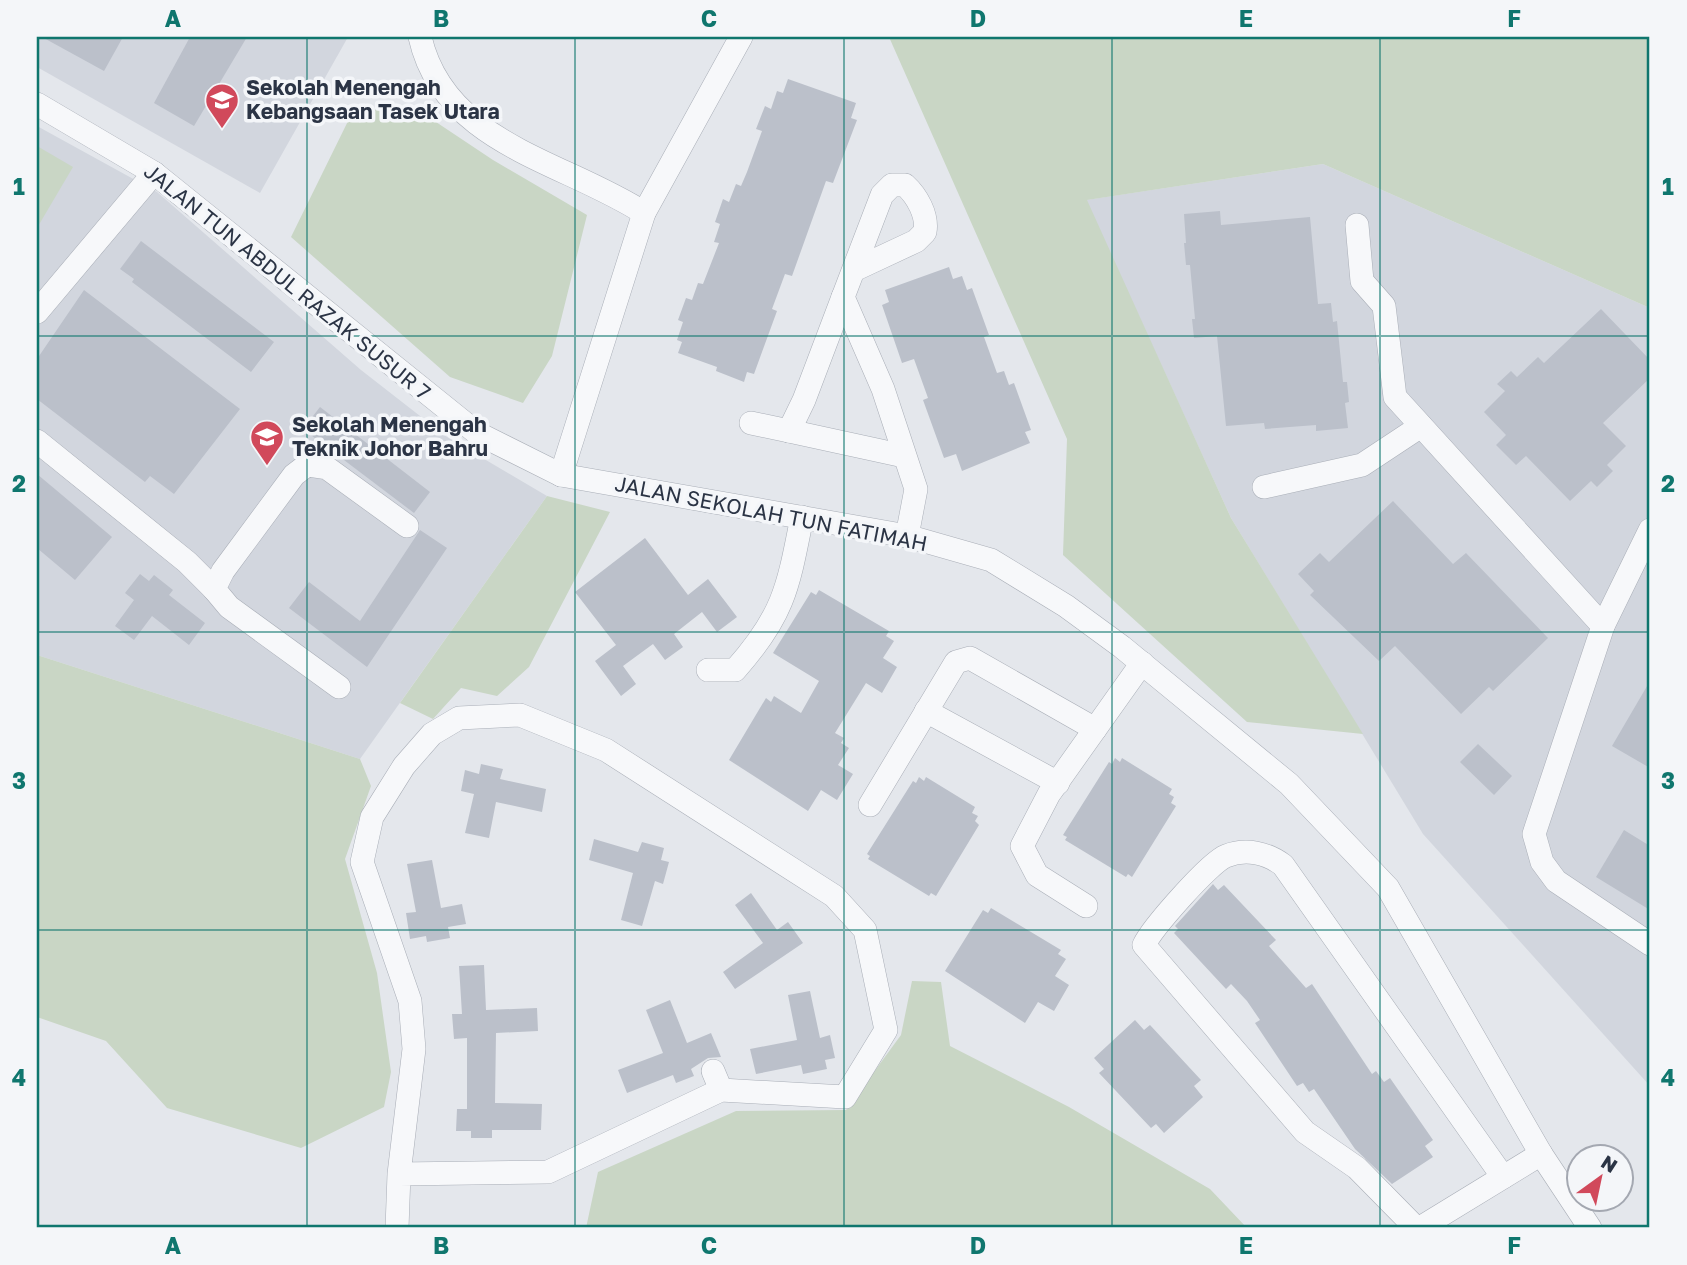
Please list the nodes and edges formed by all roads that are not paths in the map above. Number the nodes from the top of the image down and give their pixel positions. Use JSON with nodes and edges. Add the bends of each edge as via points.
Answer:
{"nodes":[{"id":1,"x":420,"y":37,"type":"edge"},
{"id":2,"x":741,"y":37,"type":"edge"},
{"id":3,"x":37,"y":104,"type":"edge"},
{"id":4,"x":154,"y":173,"type":"junction"},
{"id":5,"x":644,"y":213,"type":"junction"},
{"id":6,"x":1357,"y":225,"type":"dead end"},
{"id":7,"x":854,"y":270,"type":"dead end"},
{"id":8,"x":844,"y":297,"type":"junction"},
{"id":9,"x":37,"y":312,"type":"edge"},
{"id":10,"x":751,"y":424,"type":"dead end"},
{"id":11,"x":1421,"y":425,"type":"junction"},
{"id":12,"x":789,"y":431,"type":"junction"},
{"id":13,"x":37,"y":441,"type":"edge"},
{"id":14,"x":904,"y":456,"type":"junction"},
{"id":15,"x":561,"y":475,"type":"junction"},
{"id":16,"x":1264,"y":487,"type":"dead end"},
{"id":17,"x":802,"y":517,"type":"junction"},
{"id":18,"x":407,"y":526,"type":"dead end"},
{"id":19,"x":1650,"y":530,"type":"edge"},
{"id":20,"x":907,"y":536,"type":"junction"},
{"id":21,"x":214,"y":589,"type":"junction"},
{"id":22,"x":1603,"y":626,"type":"junction"},
{"id":23,"x":1142,"y":663,"type":"junction"},
{"id":24,"x":708,"y":670,"type":"dead end"},
{"id":25,"x":339,"y":687,"type":"dead end"},
{"id":26,"x":926,"y":711,"type":"junction"},
{"id":27,"x":1096,"y":729,"type":"junction"},
{"id":28,"x":1058,"y":783,"type":"junction"},
{"id":29,"x":870,"y":805,"type":"dead end"},
{"id":30,"x":1086,"y":906,"type":"dead end"},
{"id":31,"x":1650,"y":944,"type":"edge"},
{"id":32,"x":1541,"y":1154,"type":"junction"},
{"id":33,"x":399,"y":1174,"type":"junction"},
{"id":34,"x":1503,"y":1177,"type":"junction"},
{"id":35,"x":397,"y":1228,"type":"edge"},
{"id":36,"x":1418,"y":1228,"type":"edge"},
{"id":37,"x":1590,"y":1228,"type":"edge"}],
"edges":[{"from":1,"to":5,"type":"street","via":[[447,97],[472,122]]},
{"from":2,"to":5,"type":"street"},
{"from":3,"to":4,"type":"street","name":"JALAN TUN ABDUL RAZAK SUSUR 7"},
{"from":4,"to":9,"type":"street"},
{"from":4,"to":15,"type":"street","name":"JALAN TUN ABDUL RAZAK SUSUR 7","via":[[477,433]]},
{"from":5,"to":15,"type":"street"},
{"from":6,"to":11,"type":"street","via":[[1362,281],[1384,306],[1395,397]]},
{"from":7,"to":8,"type":"street"},
{"from":8,"to":12,"type":"street"},
{"from":8,"to":14,"type":"street","via":[[883,389]]},
{"from":10,"to":12,"type":"street"},
{"from":11,"to":16,"type":"street","via":[[1362,465]]},
{"from":11,"to":22,"type":"street"},
{"from":12,"to":14,"type":"street"},
{"from":13,"to":21,"type":"street"},
{"from":14,"to":20,"type":"street","via":[[916,489]]},
{"from":15,"to":17,"type":"street","name":"JALAN SEKOLAH TUN FATIMAH"},
{"from":17,"to":20,"type":"street","name":"JALAN SEKOLAH TUN FATIMAH"},
{"from":17,"to":24,"type":"street","via":[[775,620],[735,670]]},
{"from":18,"to":21,"type":"street","via":[[327,468],[307,465],[294,475]]},
{"from":19,"to":22,"type":"street"},
{"from":20,"to":23,"type":"street","name":"JALAN SEKOLAH TUN FATIMAH","via":[[991,561],[1066,606]]},
{"from":21,"to":25,"type":"street","via":[[229,607]]},
{"from":22,"to":31,"type":"street","via":[[1534,834],[1542,862],[1556,881]]},
{"from":23,"to":27,"type":"street"},
{"from":23,"to":32,"type":"street","name":"JALAN SEKOLAH TUN FATIMAH","via":[[1289,784],[1388,888]]},
{"from":26,"to":27,"type":"street","via":[[956,662],[970,658]]},
{"from":26,"to":28,"type":"street"},
{"from":26,"to":29,"type":"street"},
{"from":27,"to":28,"type":"street"},
{"from":28,"to":30,"type":"street","via":[[1022,846],[1037,875]]},
{"from":32,"to":34,"type":"street"},
{"from":32,"to":37,"type":"street","name":"JALAN SEKOLAH TUN FATIMAH"},
{"from":33,"to":33,"type":"street","via":[[414,1049],[410,1001],[362,862],[372,817],[404,766],[432,734],[459,718],[520,715],[606,750],[834,896],[865,930],[886,1030],[845,1097],[717,1080],[548,1172]]},
{"from":33,"to":35,"type":"street"},
{"from":34,"to":36,"type":"street"},
{"from":34,"to":36,"type":"street","via":[[1283,865],[1270,855],[1224,856],[1153,927],[1144,945],[1305,1132],[1357,1168]]}]}
